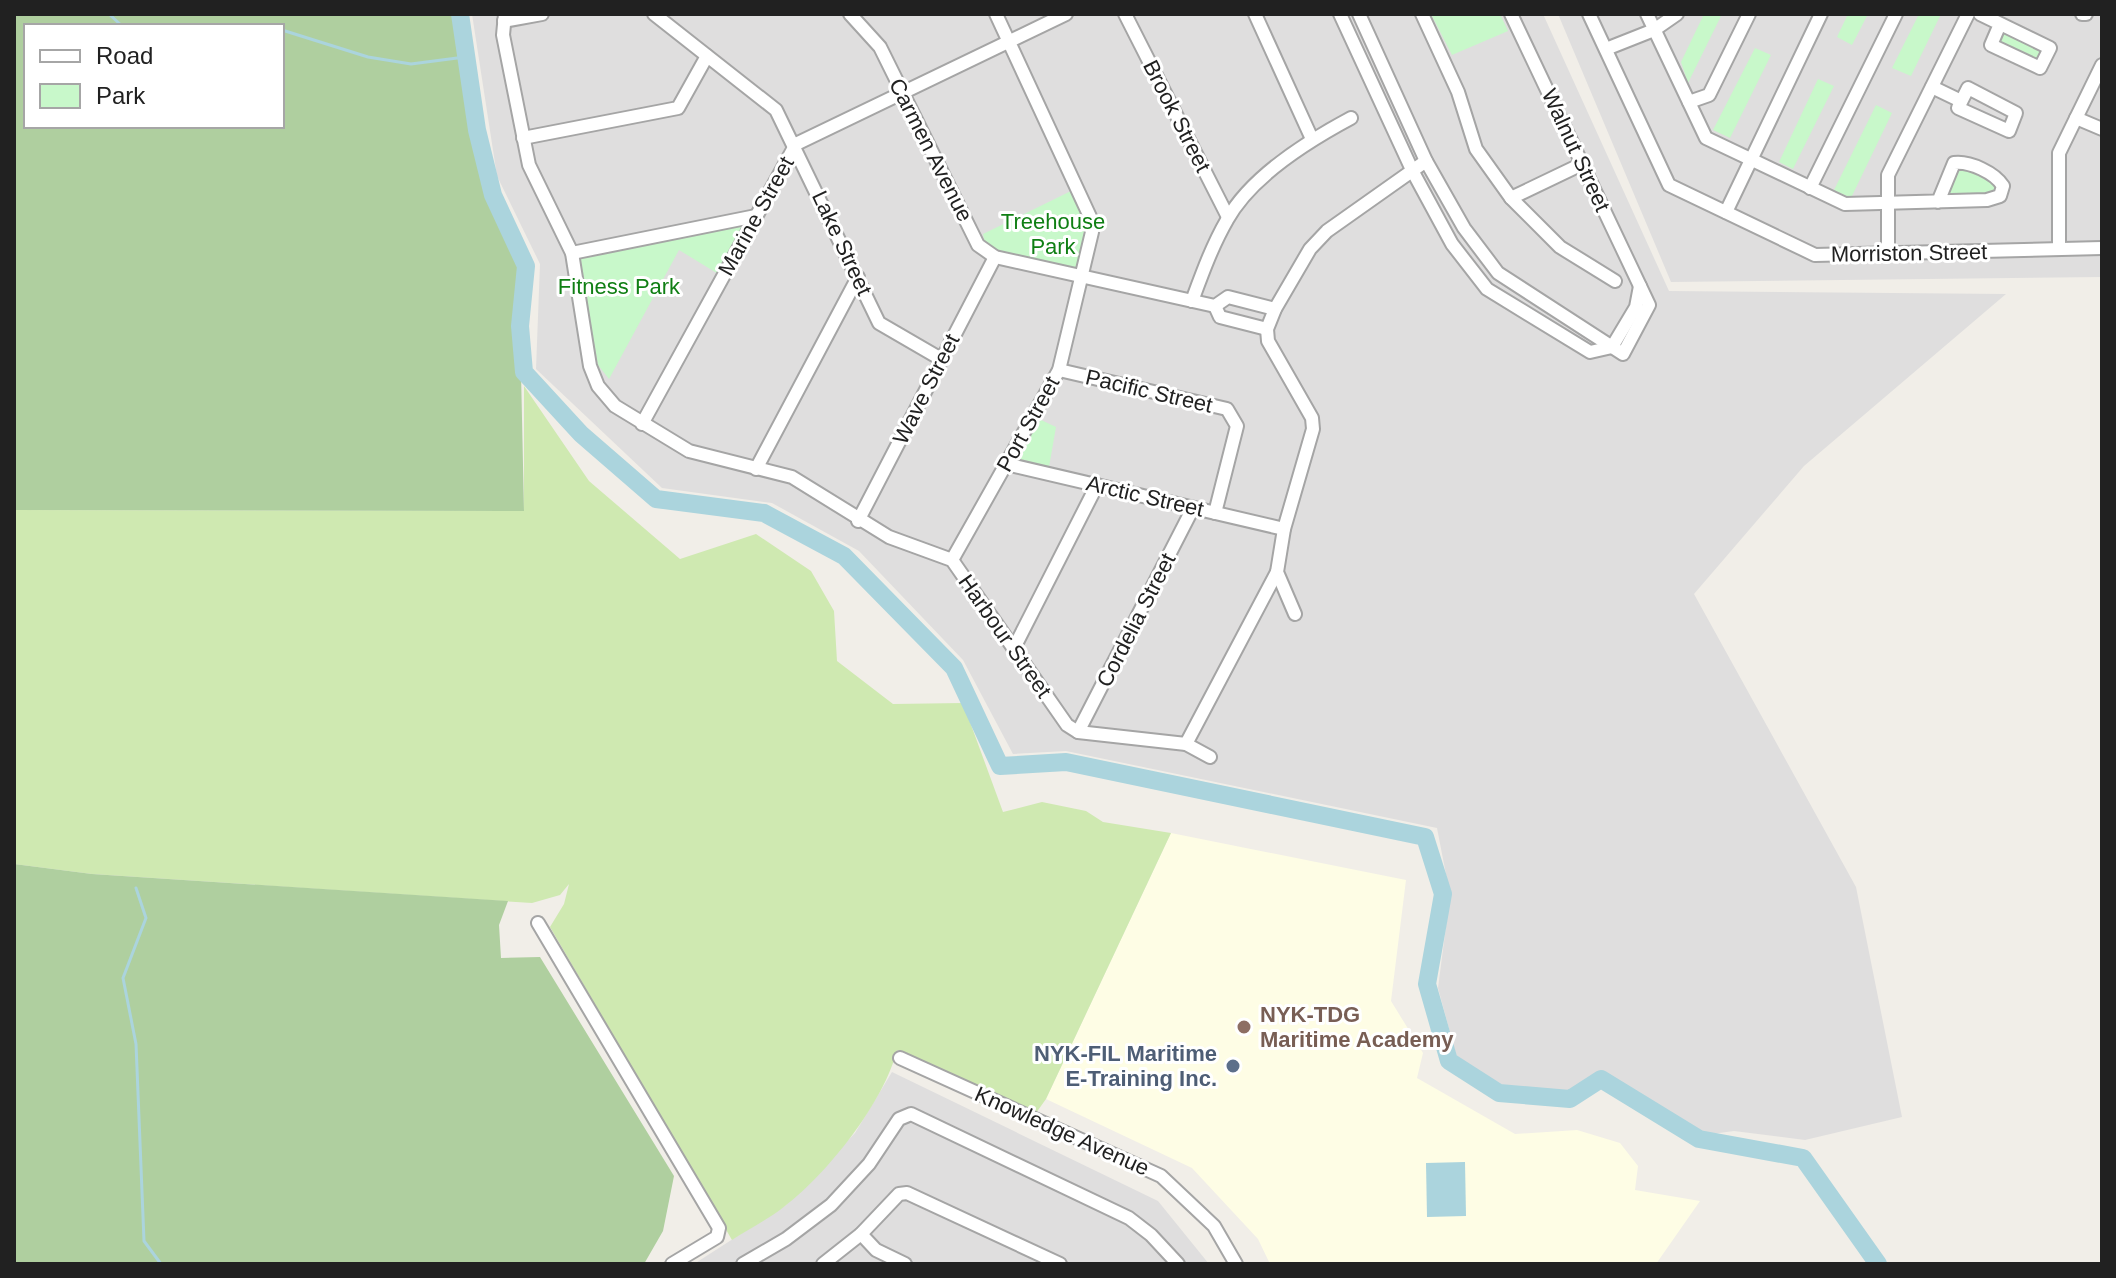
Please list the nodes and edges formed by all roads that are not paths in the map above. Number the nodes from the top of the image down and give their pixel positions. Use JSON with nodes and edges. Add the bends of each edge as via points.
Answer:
{"nodes":[{"id":1,"x":542,"y":14,"type":"edge"},
{"id":2,"x":654,"y":14,"type":"edge"},
{"id":3,"x":850,"y":14,"type":"edge"},
{"id":4,"x":996,"y":14,"type":"edge"},
{"id":5,"x":1066,"y":14,"type":"edge"},
{"id":6,"x":1125,"y":14,"type":"edge"},
{"id":7,"x":1255,"y":14,"type":"edge"},
{"id":8,"x":1340,"y":14,"type":"edge"},
{"id":9,"x":1359,"y":14,"type":"edge"},
{"id":10,"x":1422,"y":14,"type":"edge"},
{"id":11,"x":1511,"y":14,"type":"edge"},
{"id":12,"x":1589,"y":14,"type":"edge"},
{"id":13,"x":1647,"y":14,"type":"edge"},
{"id":14,"x":1677,"y":14,"type":"edge"},
{"id":15,"x":1749,"y":14,"type":"edge"},
{"id":16,"x":1821,"y":14,"type":"edge"},
{"id":17,"x":1896,"y":14,"type":"edge"},
{"id":18,"x":1968,"y":14,"type":"edge"},
{"id":19,"x":1980,"y":14,"type":"edge"},
{"id":20,"x":505,"y":18,"type":"edge"},
{"id":21,"x":2000,"y":24,"type":"junction"},
{"id":22,"x":1654,"y":30,"type":"junction"},
{"id":23,"x":1008,"y":41,"type":"junction"},
{"id":24,"x":1606,"y":49,"type":"junction"},
{"id":25,"x":707,"y":56,"type":"junction"},
{"id":26,"x":2102,"y":65,"type":"edge"},
{"id":27,"x":1932,"y":87,"type":"junction"},
{"id":28,"x":901,"y":92,"type":"junction"},
{"id":29,"x":1961,"y":101,"type":"junction"},
{"id":30,"x":1689,"y":102,"type":"junction"},
{"id":31,"x":1351,"y":118,"type":"dead end"},
{"id":32,"x":2076,"y":118,"type":"junction"},
{"id":33,"x":2102,"y":129,"type":"edge"},
{"id":34,"x":523,"y":138,"type":"junction"},
{"id":35,"x":1312,"y":139,"type":"junction"},
{"id":36,"x":796,"y":144,"type":"junction"},
{"id":37,"x":1751,"y":159,"type":"junction"},
{"id":38,"x":1426,"y":161,"type":"junction"},
{"id":39,"x":1582,"y":164,"type":"junction"},
{"id":40,"x":1413,"y":172,"type":"junction"},
{"id":41,"x":1810,"y":188,"type":"junction"},
{"id":42,"x":1511,"y":198,"type":"junction"},
{"id":43,"x":1938,"y":202,"type":"junction"},
{"id":44,"x":1888,"y":203,"type":"junction"},
{"id":45,"x":1726,"y":212,"type":"junction"},
{"id":46,"x":756,"y":216,"type":"junction"},
{"id":47,"x":1228,"y":217,"type":"junction"},
{"id":48,"x":2102,"y":248,"type":"edge"},
{"id":49,"x":2059,"y":249,"type":"junction"},
{"id":50,"x":572,"y":253,"type":"junction"},
{"id":51,"x":1888,"y":253,"type":"junction"},
{"id":52,"x":995,"y":257,"type":"junction"},
{"id":53,"x":1081,"y":276,"type":"junction"},
{"id":54,"x":858,"y":277,"type":"junction"},
{"id":55,"x":1615,"y":281,"type":"dead end"},
{"id":56,"x":1192,"y":301,"type":"junction"},
{"id":57,"x":1215,"y":306,"type":"junction"},
{"id":58,"x":1275,"y":309,"type":"junction"},
{"id":59,"x":1267,"y":329,"type":"junction"},
{"id":60,"x":1618,"y":350,"type":"junction"},
{"id":61,"x":941,"y":359,"type":"junction"},
{"id":62,"x":1059,"y":370,"type":"junction"},
{"id":63,"x":642,"y":424,"type":"junction"},
{"id":64,"x":1006,"y":464,"type":"junction"},
{"id":65,"x":756,"y":469,"type":"junction"},
{"id":66,"x":1097,"y":485,"type":"junction"},
{"id":67,"x":1193,"y":508,"type":"junction"},
{"id":68,"x":1215,"y":513,"type":"junction"},
{"id":69,"x":858,"y":521,"type":"junction"},
{"id":70,"x":1284,"y":529,"type":"junction"},
{"id":71,"x":952,"y":560,"type":"junction"},
{"id":72,"x":1277,"y":572,"type":"junction"},
{"id":73,"x":1295,"y":614,"type":"dead end"},
{"id":74,"x":1014,"y":648,"type":"junction"},
{"id":75,"x":1078,"y":732,"type":"junction"},
{"id":76,"x":1186,"y":744,"type":"junction"},
{"id":77,"x":1210,"y":757,"type":"dead end"},
{"id":78,"x":538,"y":923,"type":"dead end"},
{"id":79,"x":900,"y":1058,"type":"dead end"},
{"id":80,"x":861,"y":1234,"type":"junction"},
{"id":81,"x":672,"y":1264,"type":"edge"},
{"id":82,"x":743,"y":1264,"type":"edge"},
{"id":83,"x":823,"y":1264,"type":"edge"},
{"id":84,"x":905,"y":1264,"type":"edge"},
{"id":85,"x":1060,"y":1264,"type":"edge"},
{"id":86,"x":1178,"y":1264,"type":"edge"},
{"id":87,"x":1236,"y":1264,"type":"edge"}],
"edges":[{"from":1,"to":20,"type":"street"},
{"from":2,"to":25,"type":"street","name":"Lake Street"},
{"from":3,"to":28,"type":"street","name":"Carmen Avenue","via":[[880,47]]},
{"from":4,"to":23,"type":"street","name":"Port Street"},
{"from":5,"to":23,"type":"street","name":"Marine Street"},
{"from":6,"to":47,"type":"street","name":"Brook Street"},
{"from":7,"to":35,"type":"street"},
{"from":8,"to":40,"type":"street"},
{"from":9,"to":38,"type":"street"},
{"from":10,"to":42,"type":"street","via":[[1458,92],[1476,149]]},
{"from":11,"to":39,"type":"street","name":"Walnut Street"},
{"from":12,"to":24,"type":"street","name":"Morriston Street"},
{"from":13,"to":22,"type":"street"},
{"from":14,"to":22,"type":"street"},
{"from":15,"to":30,"type":"street","via":[[1709,95]]},
{"from":16,"to":37,"type":"street"},
{"from":17,"to":41,"type":"street"},
{"from":18,"to":27,"type":"street"},
{"from":19,"to":21,"type":"street"},
{"from":20,"to":34,"type":"street","name":"Harbour Street","via":[[503,35]]},
{"from":21,"to":21,"type":"street","via":[[1991,45],[2040,68],[2050,48]]},
{"from":22,"to":24,"type":"street"},
{"from":22,"to":30,"type":"street"},
{"from":23,"to":28,"type":"street","name":"Marine Street"},
{"from":23,"to":53,"type":"street","name":"Port Street","via":[[1092,221]]},
{"from":24,"to":45,"type":"street","name":"Morriston Street","via":[[1669,185]]},
{"from":25,"to":34,"type":"street","via":[[678,108]]},
{"from":25,"to":36,"type":"street","name":"Lake Street","via":[[776,110]]},
{"from":26,"to":32,"type":"street"},
{"from":27,"to":29,"type":"street"},
{"from":27,"to":44,"type":"street","via":[[1888,175]]},
{"from":28,"to":36,"type":"street","name":"Marine Street"},
{"from":28,"to":52,"type":"street","name":"Carmen Avenue","via":[[978,245]]},
{"from":29,"to":29,"type":"street","via":[[1959,109],[2007,131],[2017,116],[1968,88]]},
{"from":30,"to":37,"type":"street","via":[[1706,138]]},
{"from":31,"to":35,"type":"street"},
{"from":32,"to":33,"type":"street"},
{"from":32,"to":49,"type":"street","via":[[2059,153]]},
{"from":34,"to":50,"type":"street","name":"Harbour Street","via":[[529,165]]},
{"from":35,"to":47,"type":"street"},
{"from":36,"to":46,"type":"street","name":"Marine Street"},
{"from":36,"to":54,"type":"street","name":"Lake Street"},
{"from":37,"to":41,"type":"street"},
{"from":37,"to":45,"type":"street"},
{"from":38,"to":40,"type":"street"},
{"from":38,"to":60,"type":"street","via":[[1464,228],[1498,273]]},
{"from":39,"to":42,"type":"street"},
{"from":39,"to":60,"type":"street","name":"Walnut Street","via":[[1649,305]]},
{"from":40,"to":58,"type":"street","via":[[1327,231],[1310,249]]},
{"from":40,"to":60,"type":"street","via":[[1452,244],[1487,289],[1590,352]]},
{"from":41,"to":44,"type":"street","via":[[1845,204]]},
{"from":42,"to":55,"type":"street","via":[[1560,247]]},
{"from":43,"to":43,"type":"street","via":[[1995,199],[2003,186],[1969,164],[1954,163]]},
{"from":43,"to":44,"type":"street"},
{"from":44,"to":51,"type":"street"},
{"from":45,"to":51,"type":"street","name":"Morriston Street","via":[[1815,255]]},
{"from":46,"to":50,"type":"street"},
{"from":46,"to":63,"type":"street","name":"Marine Street"},
{"from":47,"to":56,"type":"street"},
{"from":48,"to":49,"type":"street","name":"Morriston Street"},
{"from":49,"to":51,"type":"street","name":"Morriston Street"},
{"from":50,"to":63,"type":"street","name":"Harbour Street","via":[[590,366],[598,386],[615,406]]},
{"from":52,"to":53,"type":"street"},
{"from":52,"to":61,"type":"street","name":"Wave Street"},
{"from":53,"to":56,"type":"street"},
{"from":53,"to":62,"type":"street","name":"Port Street"},
{"from":54,"to":61,"type":"street","name":"Lake Street","via":[[879,323]]},
{"from":54,"to":65,"type":"street"},
{"from":56,"to":57,"type":"street"},
{"from":57,"to":58,"type":"street","via":[[1228,297]]},
{"from":57,"to":59,"type":"street","via":[[1220,317]]},
{"from":58,"to":59,"type":"street"},
{"from":59,"to":70,"type":"street","via":[[1268,341],[1307,405],[1313,429]]},
{"from":61,"to":69,"type":"street","name":"Wave Street"},
{"from":62,"to":64,"type":"street","name":"Port Street"},
{"from":62,"to":68,"type":"street","name":"Pacific Street","via":[[1227,409],[1237,426]]},
{"from":63,"to":65,"type":"street","name":"Harbour Street","via":[[689,451]]},
{"from":64,"to":66,"type":"street","name":"Arctic Street"},
{"from":64,"to":71,"type":"street","name":"Port Street"},
{"from":65,"to":69,"type":"street","name":"Harbour Street","via":[[792,477]]},
{"from":66,"to":67,"type":"street","name":"Arctic Street"},
{"from":66,"to":74,"type":"street"},
{"from":67,"to":68,"type":"street","name":"Arctic Street"},
{"from":67,"to":75,"type":"street","name":"Cordelia Street"},
{"from":68,"to":70,"type":"street","name":"Arctic Street"},
{"from":69,"to":71,"type":"street","name":"Harbour Street"},
{"from":70,"to":72,"type":"street"},
{"from":71,"to":74,"type":"street","name":"Harbour Street"},
{"from":72,"to":73,"type":"street"},
{"from":72,"to":76,"type":"street"},
{"from":74,"to":75,"type":"street","name":"Harbour Street","via":[[1067,725]]},
{"from":75,"to":76,"type":"street"},
{"from":76,"to":77,"type":"street"},
{"from":78,"to":81,"type":"street","via":[[719,1228],[717,1237]]},
{"from":79,"to":87,"type":"street","name":"Knowledge Avenue","via":[[1161,1176],[1214,1226]]},
{"from":80,"to":83,"type":"street"},
{"from":80,"to":84,"type":"street","via":[[876,1250]]},
{"from":80,"to":85,"type":"street","via":[[899,1194],[907,1193]]},
{"from":82,"to":86,"type":"street","via":[[831,1205],[869,1164],[899,1119],[911,1114],[1129,1218]]}]}
